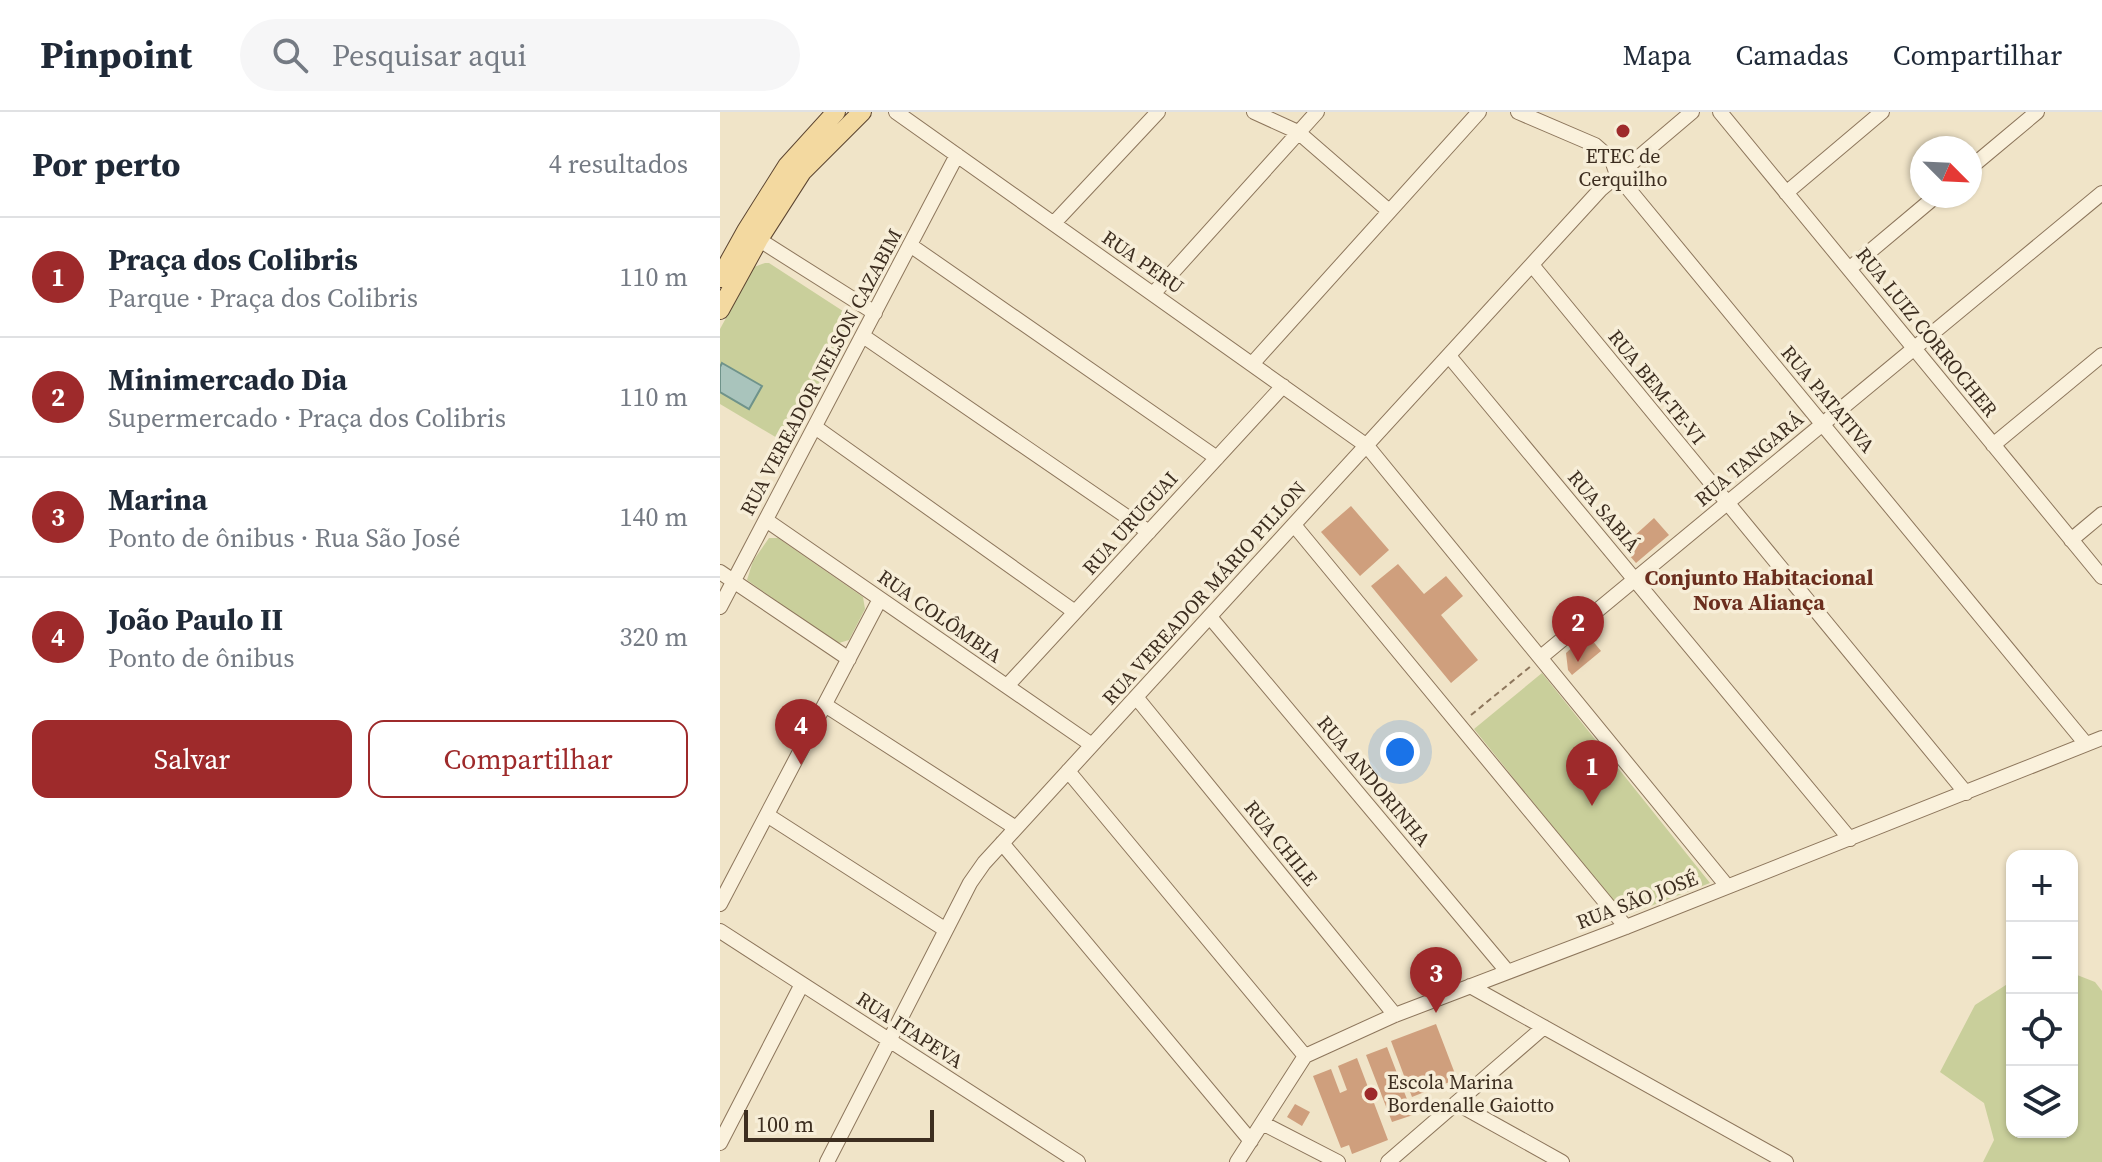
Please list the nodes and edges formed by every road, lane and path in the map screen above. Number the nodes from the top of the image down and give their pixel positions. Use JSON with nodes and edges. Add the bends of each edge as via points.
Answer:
{"nodes":[{"id":1,"x":836,"y":112,"type":"edge"},
{"id":2,"x":862,"y":112,"type":"edge"},
{"id":3,"x":896,"y":112,"type":"edge"},
{"id":4,"x":1158,"y":112,"type":"edge"},
{"id":5,"x":1254,"y":112,"type":"edge"},
{"id":6,"x":1317,"y":112,"type":"edge"},
{"id":7,"x":1479,"y":112,"type":"edge"},
{"id":8,"x":1518,"y":112,"type":"edge"},
{"id":9,"x":1692,"y":112,"type":"edge"},
{"id":10,"x":1720,"y":112,"type":"edge"},
{"id":11,"x":1882,"y":112,"type":"edge"},
{"id":12,"x":2037,"y":112,"type":"edge"},
{"id":13,"x":1554,"y":119,"type":"edge"},
{"id":14,"x":1298,"y":132,"type":"junction"},
{"id":15,"x":957,"y":155,"type":"junction"},
{"id":16,"x":1982,"y":158,"type":"edge"},
{"id":17,"x":1617,"y":175,"type":"junction"},
{"id":18,"x":1786,"y":193,"type":"junction"},
{"id":19,"x":2102,"y":193,"type":"edge"},
{"id":20,"x":1922,"y":208,"type":"edge"},
{"id":21,"x":1389,"y":211,"type":"junction"},
{"id":22,"x":1054,"y":223,"type":"junction"},
{"id":23,"x":752,"y":235,"type":"junction"},
{"id":24,"x":910,"y":245,"type":"junction"},
{"id":25,"x":1532,"y":265,"type":"junction"},
{"id":26,"x":1849,"y":269,"type":"junction"},
{"id":27,"x":725,"y":273,"type":"edge"},
{"id":28,"x":1153,"y":294,"type":"junction"},
{"id":29,"x":720,"y":310,"type":"edge"},
{"id":30,"x":875,"y":313,"type":"junction"},
{"id":31,"x":863,"y":336,"type":"junction"},
{"id":32,"x":1914,"y":349,"type":"junction"},
{"id":33,"x":2102,"y":355,"type":"edge"},
{"id":34,"x":1449,"y":356,"type":"junction"},
{"id":35,"x":1252,"y":364,"type":"junction"},
{"id":36,"x":1283,"y":386,"type":"junction"},
{"id":37,"x":1823,"y":424,"type":"junction"},
{"id":38,"x":815,"y":427,"type":"junction"},
{"id":39,"x":1993,"y":445,"type":"junction"},
{"id":40,"x":1367,"y":446,"type":"junction"},
{"id":41,"x":1217,"y":458,"type":"junction"},
{"id":42,"x":1727,"y":503,"type":"junction"},
{"id":43,"x":2102,"y":514,"type":"edge"},
{"id":44,"x":766,"y":520,"type":"junction"},
{"id":45,"x":1294,"y":525,"type":"junction"},
{"id":46,"x":1149,"y":532,"type":"junction"},
{"id":47,"x":2071,"y":540,"type":"junction"},
{"id":48,"x":720,"y":572,"type":"edge"},
{"id":49,"x":2102,"y":577,"type":"edge"},
{"id":50,"x":1635,"y":580,"type":"junction"},
{"id":51,"x":734,"y":581,"type":"junction"},
{"id":52,"x":880,"y":599,"type":"junction"},
{"id":53,"x":720,"y":607,"type":"edge"},
{"id":54,"x":1075,"y":612,"type":"junction"},
{"id":55,"x":1210,"y":617,"type":"junction"},
{"id":56,"x":1541,"y":657,"type":"junction"},
{"id":57,"x":849,"y":659,"type":"junction"},
{"id":58,"x":1007,"y":686,"type":"junction"},
{"id":59,"x":1136,"y":697,"type":"junction"},
{"id":60,"x":825,"y":705,"type":"junction"},
{"id":61,"x":1459,"y":725,"type":"junction"},
{"id":62,"x":2102,"y":738,"type":"edge"},
{"id":63,"x":2086,"y":744,"type":"junction"},
{"id":64,"x":1092,"y":745,"type":"junction"},
{"id":65,"x":1068,"y":771,"type":"junction"},
{"id":66,"x":1966,"y":793,"type":"junction"},
{"id":67,"x":767,"y":815,"type":"junction"},
{"id":68,"x":1016,"y":828,"type":"junction"},
{"id":69,"x":1850,"y":839,"type":"junction"},
{"id":70,"x":1002,"y":843,"type":"junction"},
{"id":71,"x":1727,"y":886,"type":"junction"},
{"id":72,"x":720,"y":904,"type":"edge"},
{"id":73,"x":1626,"y":927,"type":"junction"},
{"id":74,"x":946,"y":930,"type":"junction"},
{"id":75,"x":720,"y":931,"type":"edge"},
{"id":76,"x":1507,"y":971,"type":"junction"},
{"id":77,"x":802,"y":984,"type":"junction"},
{"id":78,"x":1470,"y":986,"type":"junction"},
{"id":79,"x":1395,"y":1015,"type":"junction"},
{"id":80,"x":1544,"y":1027,"type":"junction"},
{"id":81,"x":889,"y":1041,"type":"junction"},
{"id":82,"x":1305,"y":1056,"type":"junction"},
{"id":83,"x":1456,"y":1103,"type":"junction"},
{"id":84,"x":1262,"y":1123,"type":"junction"},
{"id":85,"x":1251,"y":1141,"type":"junction"},
{"id":86,"x":720,"y":1143,"type":"edge"},
{"id":87,"x":827,"y":1162,"type":"edge"},
{"id":88,"x":1078,"y":1162,"type":"edge"},
{"id":89,"x":1237,"y":1162,"type":"edge"},
{"id":90,"x":1338,"y":1162,"type":"edge"},
{"id":91,"x":1388,"y":1162,"type":"edge"},
{"id":92,"x":1562,"y":1162,"type":"edge"},
{"id":93,"x":1786,"y":1162,"type":"edge"}],
"edges":[{"from":1,"to":23,"type":"main road","via":[[787,166]]},
{"from":2,"to":23,"type":"main road","via":[[802,172]]},
{"from":3,"to":15,"type":"street","name":"RUA PERU"},
{"from":4,"to":22,"type":"street"},
{"from":5,"to":14,"type":"street"},
{"from":6,"to":14,"type":"street"},
{"from":7,"to":21,"type":"street"},
{"from":8,"to":13,"type":"street","name":"RUA PATATIVA"},
{"from":9,"to":17,"type":"street","name":"RUA VEREADOR MÁRIO PILLON"},
{"from":10,"to":18,"type":"street","name":"RUA LUIZ CORROCHER"},
{"from":11,"to":18,"type":"street"},
{"from":12,"to":16,"type":"street"},
{"from":13,"to":17,"type":"street","name":"RUA PATATIVA","via":[[1612,160]]},
{"from":14,"to":21,"type":"street"},
{"from":14,"to":28,"type":"street"},
{"from":15,"to":22,"type":"street","name":"RUA PERU"},
{"from":15,"to":24,"type":"street","name":"RUA VEREADOR NELSON CAZABIM"},
{"from":17,"to":25,"type":"street","name":"RUA VEREADOR MÁRIO PILLON"},
{"from":17,"to":37,"type":"street","name":"RUA PATATIVA"},
{"from":18,"to":26,"type":"street","name":"RUA LUIZ CORROCHER"},
{"from":19,"to":32,"type":"street","name":"RUA TANGARÁ"},
{"from":20,"to":26,"type":"street"},
{"from":21,"to":35,"type":"street"},
{"from":22,"to":28,"type":"street","name":"RUA PERU"},
{"from":23,"to":27,"type":"main road"},
{"from":23,"to":30,"type":"street"},
{"from":24,"to":30,"type":"street","name":"RUA VEREADOR NELSON CAZABIM"},
{"from":24,"to":41,"type":"street"},
{"from":25,"to":34,"type":"street","name":"RUA VEREADOR MÁRIO PILLON"},
{"from":25,"to":42,"type":"street","name":"RUA BEM-TE-VI"},
{"from":26,"to":32,"type":"street","name":"RUA LUIZ CORROCHER"},
{"from":27,"to":29,"type":"main road"},
{"from":28,"to":35,"type":"street","name":"RUA PERU"},
{"from":30,"to":31,"type":"street","name":"RUA VEREADOR NELSON CAZABIM"},
{"from":31,"to":38,"type":"street","name":"RUA VEREADOR NELSON CAZABIM"},
{"from":31,"to":46,"type":"street"},
{"from":32,"to":37,"type":"street","name":"RUA TANGARÁ"},
{"from":32,"to":39,"type":"street","name":"RUA LUIZ CORROCHER"},
{"from":33,"to":39,"type":"street"},
{"from":34,"to":40,"type":"street","name":"RUA VEREADOR MÁRIO PILLON"},
{"from":34,"to":50,"type":"street","name":"RUA SABIÁ"},
{"from":35,"to":36,"type":"street","name":"RUA PERU"},
{"from":36,"to":40,"type":"street","name":"RUA PERU"},
{"from":36,"to":41,"type":"street","name":"RUA URUGUAI"},
{"from":37,"to":42,"type":"street","name":"RUA TANGARÁ"},
{"from":37,"to":63,"type":"street","name":"RUA PATATIVA"},
{"from":38,"to":44,"type":"street","name":"RUA VEREADOR NELSON CAZABIM"},
{"from":38,"to":54,"type":"street"},
{"from":39,"to":47,"type":"street","name":"RUA LUIZ CORROCHER"},
{"from":40,"to":45,"type":"street","name":"RUA VEREADOR MÁRIO PILLON"},
{"from":40,"to":56,"type":"street","name":"RUA PERU"},
{"from":41,"to":46,"type":"street","name":"RUA URUGUAI"},
{"from":42,"to":50,"type":"street","name":"RUA TANGARÁ"},
{"from":42,"to":66,"type":"street","name":"RUA BEM-TE-VI"},
{"from":43,"to":47,"type":"street"},
{"from":44,"to":51,"type":"street","name":"RUA VEREADOR NELSON CAZABIM"},
{"from":44,"to":52,"type":"street","name":"RUA COLÔMBIA"},
{"from":45,"to":55,"type":"street","name":"RUA VEREADOR MÁRIO PILLON"},
{"from":45,"to":61,"type":"street"},
{"from":46,"to":54,"type":"street","name":"RUA URUGUAI"},
{"from":47,"to":49,"type":"street","name":"RUA LUIZ CORROCHER"},
{"from":48,"to":51,"type":"street"},
{"from":50,"to":56,"type":"street","name":"RUA TANGARÁ"},
{"from":50,"to":69,"type":"street","name":"RUA SABIÁ"},
{"from":51,"to":53,"type":"street","name":"RUA VEREADOR NELSON CAZABIM"},
{"from":51,"to":57,"type":"street"},
{"from":52,"to":57,"type":"street"},
{"from":52,"to":58,"type":"street","name":"RUA COLÔMBIA"},
{"from":54,"to":58,"type":"street","name":"RUA URUGUAI"},
{"from":55,"to":59,"type":"street","name":"RUA VEREADOR MÁRIO PILLON"},
{"from":55,"to":76,"type":"street","name":"RUA ANDORINHA"},
{"from":56,"to":61,"type":"path"},
{"from":56,"to":71,"type":"street","name":"RUA PERU"},
{"from":57,"to":60,"type":"street"},
{"from":58,"to":64,"type":"street","name":"RUA COLÔMBIA"},
{"from":59,"to":64,"type":"street","name":"RUA VEREADOR MÁRIO PILLON"},
{"from":59,"to":79,"type":"street","name":"RUA CHILE"},
{"from":60,"to":67,"type":"street"},
{"from":60,"to":68,"type":"street"},
{"from":61,"to":73,"type":"street"},
{"from":62,"to":63,"type":"street","name":"RUA SÃO JOSÉ"},
{"from":63,"to":66,"type":"street","name":"RUA SÃO JOSÉ"},
{"from":64,"to":65,"type":"street","name":"RUA VEREADOR MÁRIO PILLON"},
{"from":65,"to":68,"type":"street","name":"RUA VEREADOR MÁRIO PILLON"},
{"from":65,"to":82,"type":"street"},
{"from":66,"to":69,"type":"street","name":"RUA SÃO JOSÉ"},
{"from":67,"to":72,"type":"street"},
{"from":67,"to":74,"type":"street"},
{"from":68,"to":70,"type":"street","name":"RUA VEREADOR MÁRIO PILLON"},
{"from":69,"to":71,"type":"street","name":"RUA SÃO JOSÉ"},
{"from":70,"to":74,"type":"street","name":"RUA VEREADOR MÁRIO PILLON","via":[[970,883]]},
{"from":70,"to":85,"type":"street"},
{"from":71,"to":73,"type":"street","name":"RUA SÃO JOSÉ"},
{"from":73,"to":76,"type":"street","name":"RUA SÃO JOSÉ"},
{"from":74,"to":81,"type":"street","name":"RUA VEREADOR MÁRIO PILLON"},
{"from":75,"to":77,"type":"street","name":"RUA ITAPEVA"},
{"from":76,"to":78,"type":"street","name":"RUA SÃO JOSÉ"},
{"from":77,"to":81,"type":"street","name":"RUA ITAPEVA"},
{"from":77,"to":86,"type":"street"},
{"from":78,"to":79,"type":"street","name":"RUA SÃO JOSÉ"},
{"from":78,"to":80,"type":"street"},
{"from":79,"to":82,"type":"street","name":"RUA SÃO JOSÉ"},
{"from":80,"to":83,"type":"street"},
{"from":80,"to":93,"type":"street"},
{"from":81,"to":87,"type":"street","name":"RUA VEREADOR MÁRIO PILLON"},
{"from":81,"to":88,"type":"street","name":"RUA ITAPEVA"},
{"from":82,"to":84,"type":"street"},
{"from":83,"to":91,"type":"street"},
{"from":83,"to":92,"type":"street"},
{"from":84,"to":85,"type":"street"},
{"from":84,"to":90,"type":"street"},
{"from":85,"to":89,"type":"street"}]}
